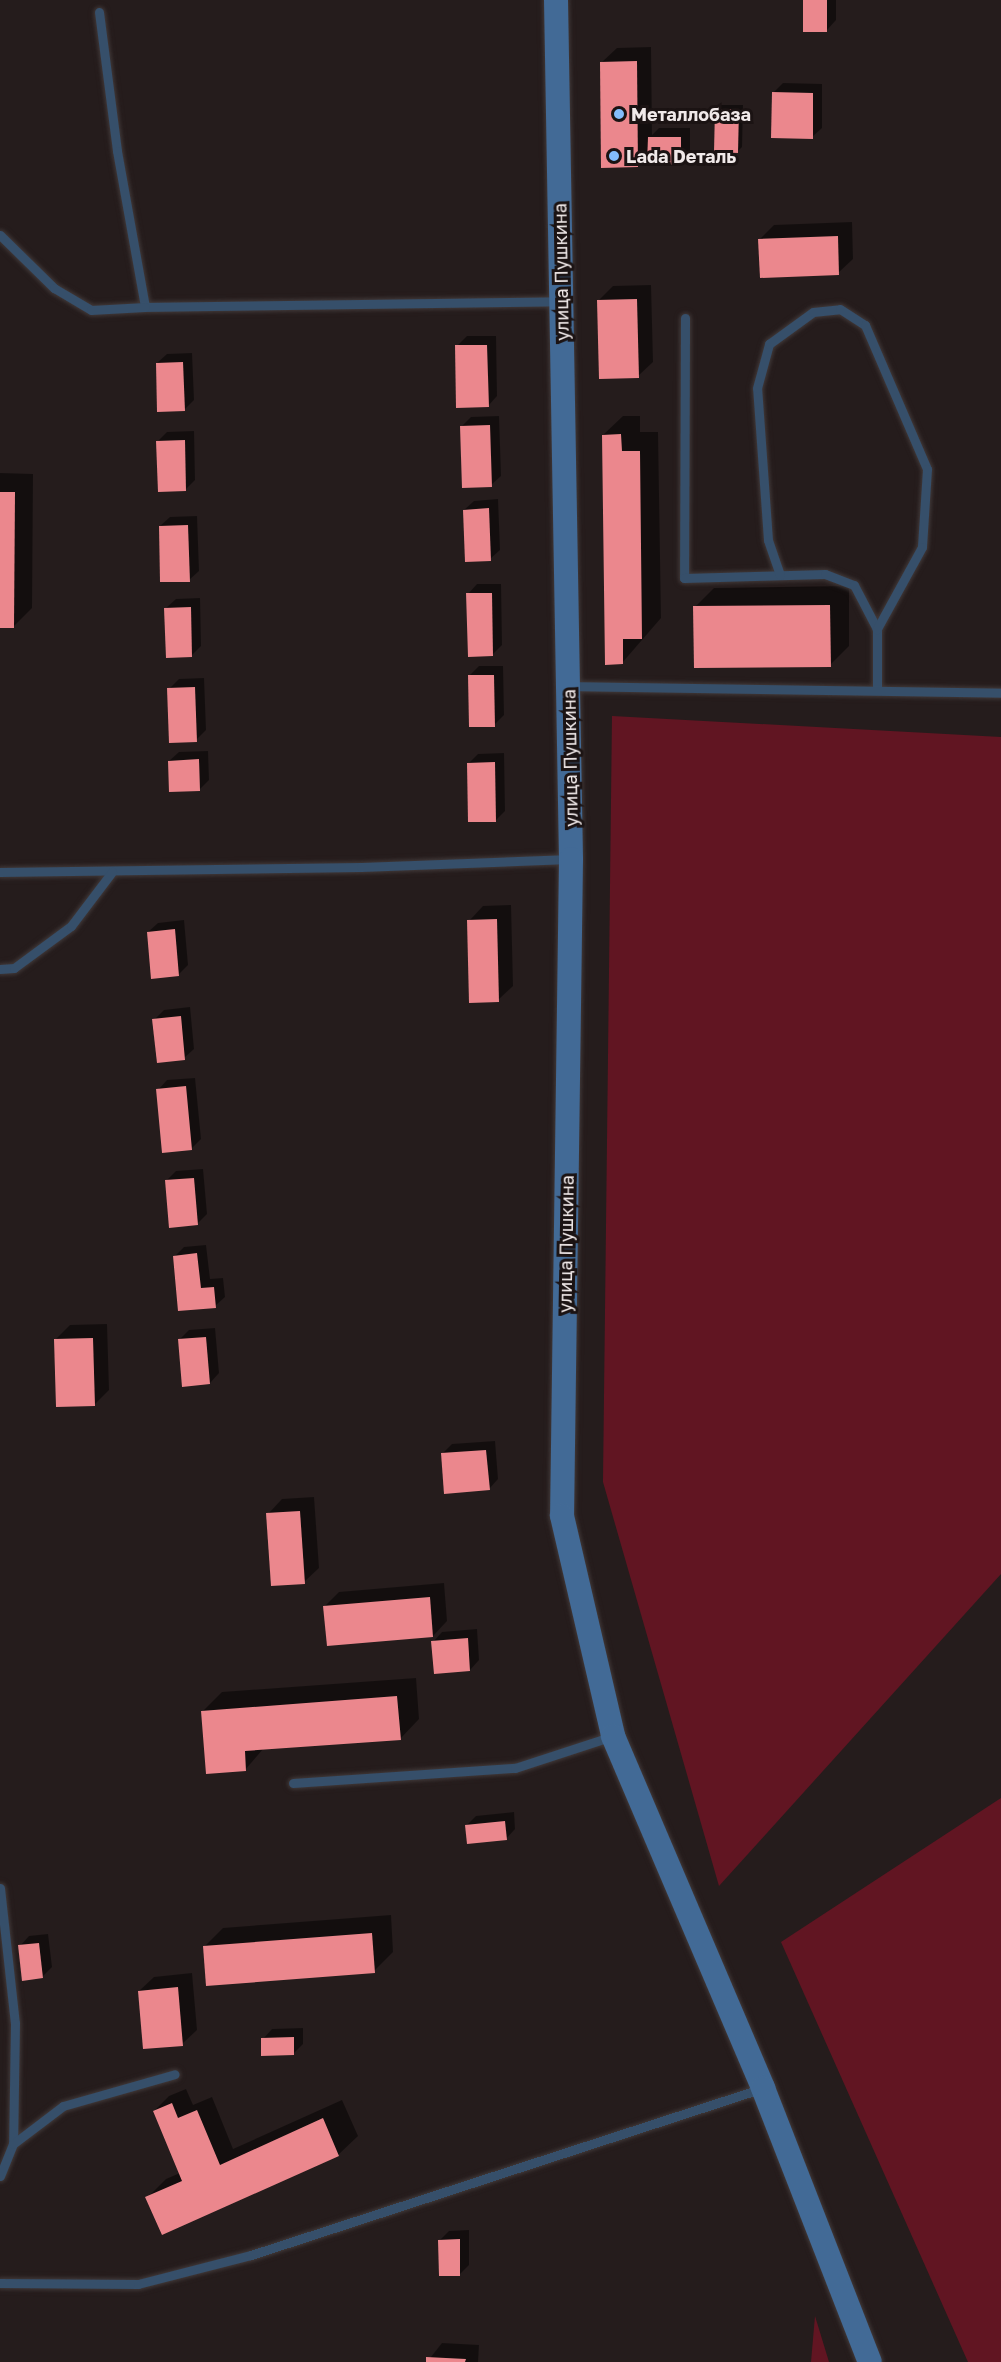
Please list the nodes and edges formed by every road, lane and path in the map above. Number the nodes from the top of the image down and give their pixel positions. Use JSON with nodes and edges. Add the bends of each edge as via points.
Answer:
{"nodes":[{"id":1,"x":556,"y":0,"type":"edge"},
{"id":2,"x":99,"y":12,"type":"dead end"},
{"id":3,"x":0,"y":235,"type":"edge"},
{"id":4,"x":561,"y":301,"type":"junction"},
{"id":5,"x":145,"y":307,"type":"junction"},
{"id":6,"x":685,"y":318,"type":"dead end"},
{"id":7,"x":780,"y":575,"type":"junction"},
{"id":8,"x":877,"y":629,"type":"junction"},
{"id":9,"x":568,"y":686,"type":"junction"},
{"id":10,"x":877,"y":690,"type":"junction"},
{"id":11,"x":1001,"y":693,"type":"edge"},
{"id":12,"x":571,"y":859,"type":"junction"},
{"id":13,"x":0,"y":872,"type":"edge"},
{"id":14,"x":112,"y":872,"type":"junction"},
{"id":15,"x":0,"y":969,"type":"edge"},
{"id":16,"x":613,"y":1736,"type":"junction"},
{"id":17,"x":294,"y":1783,"type":"dead end"},
{"id":18,"x":0,"y":1888,"type":"edge"},
{"id":19,"x":175,"y":2074,"type":"dead end"},
{"id":20,"x":763,"y":2088,"type":"junction"},
{"id":21,"x":13,"y":2144,"type":"junction"},
{"id":22,"x":0,"y":2176,"type":"edge"},
{"id":23,"x":0,"y":2283,"type":"edge"},
{"id":24,"x":870,"y":2362,"type":"edge"}],
"edges":[{"from":1,"to":4,"type":"main road","name":"улица Пушкина"},
{"from":2,"to":5,"type":"lane","via":[[119,162]]},
{"from":3,"to":5,"type":"lane","via":[[54,288],[91,310]]},
{"from":4,"to":5,"type":"lane"},
{"from":4,"to":9,"type":"main road","name":"улица Пушкина"},
{"from":6,"to":7,"type":"lane","via":[[684,578]]},
{"from":7,"to":8,"type":"lane","via":[[825,574],[854,585]]},
{"from":7,"to":8,"type":"lane","via":[[768,540],[756,388],[769,344],[813,312],[840,309],[865,325],[927,469],[922,547]]},
{"from":8,"to":10,"type":"lane"},
{"from":9,"to":10,"type":"lane"},
{"from":9,"to":12,"type":"main road","name":"улица Пушкина"},
{"from":10,"to":11,"type":"lane"},
{"from":12,"to":14,"type":"lane"},
{"from":12,"to":16,"type":"main road","name":"улица Пушкина","via":[[561,1515]]},
{"from":13,"to":14,"type":"lane"},
{"from":14,"to":15,"type":"lane","via":[[70,926],[14,968]]},
{"from":16,"to":17,"type":"lane","via":[[515,1768]]},
{"from":16,"to":20,"type":"main road","name":"улица Пушкина"},
{"from":18,"to":21,"type":"lane","via":[[15,2023]]},
{"from":19,"to":21,"type":"lane","via":[[63,2106]]},
{"from":20,"to":23,"type":"lane","via":[[251,2255],[150,2282]]},
{"from":20,"to":24,"type":"main road","name":"улица Пушкина"},
{"from":21,"to":22,"type":"lane"}]}
